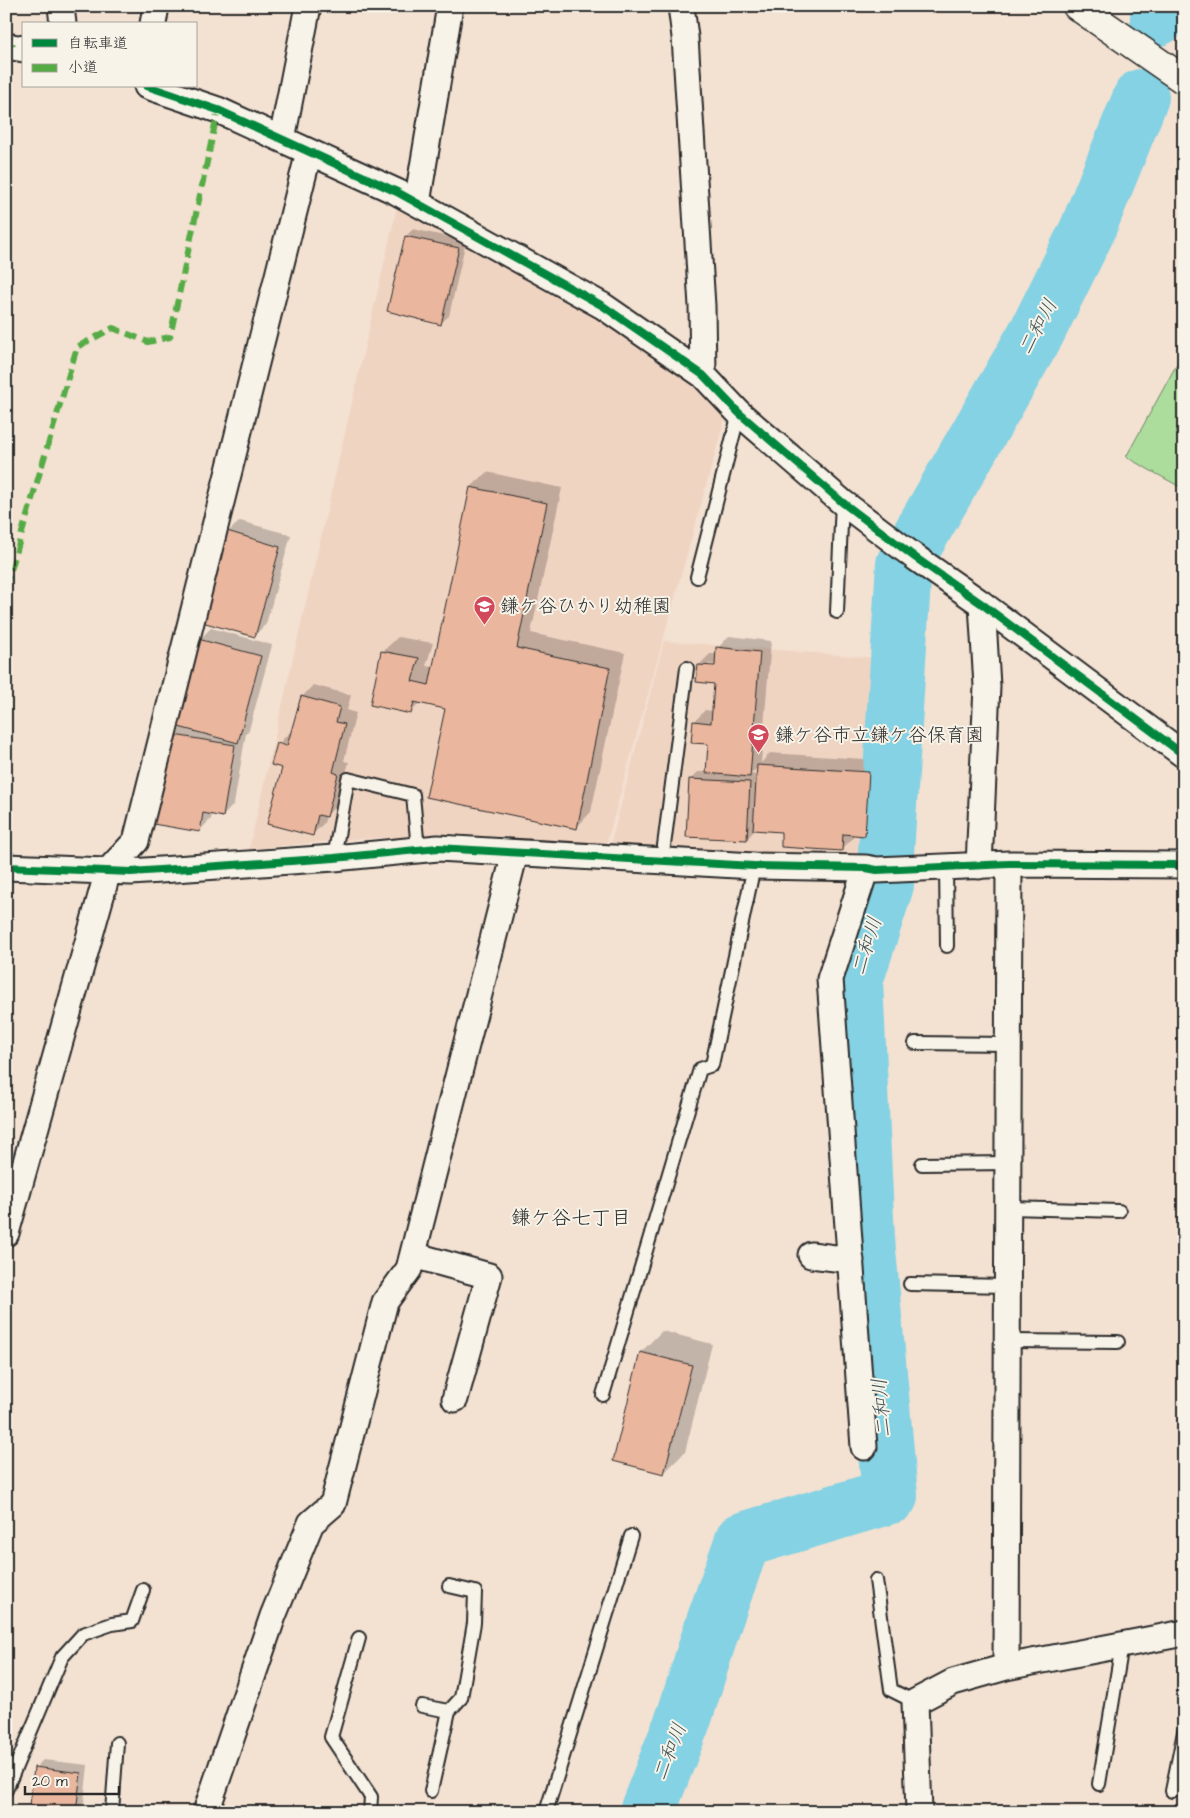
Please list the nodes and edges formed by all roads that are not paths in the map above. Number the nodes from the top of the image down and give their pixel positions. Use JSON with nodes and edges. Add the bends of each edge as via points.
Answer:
{"nodes":[{"id":1,"x":61,"y":6,"type":"edge"},
{"id":2,"x":156,"y":6,"type":"edge"},
{"id":3,"x":308,"y":6,"type":"edge"},
{"id":4,"x":450,"y":6,"type":"edge"},
{"id":5,"x":681,"y":6,"type":"edge"},
{"id":6,"x":1077,"y":6,"type":"edge"},
{"id":7,"x":63,"y":22,"type":"edge"},
{"id":8,"x":153,"y":22,"type":"edge"},
{"id":9,"x":6,"y":46,"type":"edge"},
{"id":10,"x":22,"y":49,"type":"edge"},
{"id":11,"x":1184,"y":80,"type":"edge"},
{"id":12,"x":153,"y":88,"type":"edge"},
{"id":13,"x":282,"y":139,"type":"junction"},
{"id":14,"x":310,"y":152,"type":"junction"},
{"id":15,"x":417,"y":203,"type":"junction"},
{"id":16,"x":703,"y":375,"type":"junction"},
{"id":17,"x":739,"y":413,"type":"junction"},
{"id":18,"x":842,"y":502,"type":"junction"},
{"id":19,"x":697,"y":577,"type":"dead end"},
{"id":20,"x":982,"y":604,"type":"junction"},
{"id":21,"x":837,"y":612,"type":"dead end"},
{"id":22,"x":687,"y":668,"type":"dead end"},
{"id":23,"x":1184,"y":755,"type":"edge"},
{"id":24,"x":418,"y":850,"type":"junction"},
{"id":25,"x":515,"y":853,"type":"junction"},
{"id":26,"x":334,"y":858,"type":"junction"},
{"id":27,"x":662,"y":861,"type":"junction"},
{"id":28,"x":1009,"y":864,"type":"junction"},
{"id":29,"x":1184,"y":864,"type":"edge"},
{"id":30,"x":754,"y":866,"type":"junction"},
{"id":31,"x":980,"y":866,"type":"junction"},
{"id":32,"x":6,"y":867,"type":"edge"},
{"id":33,"x":946,"y":868,"type":"junction"},
{"id":34,"x":880,"y":870,"type":"junction"},
{"id":35,"x":108,"y":871,"type":"junction"},
{"id":36,"x":947,"y":946,"type":"dead end"},
{"id":37,"x":914,"y":1044,"type":"dead end"},
{"id":38,"x":1008,"y":1044,"type":"junction"},
{"id":39,"x":1008,"y":1163,"type":"junction"},
{"id":40,"x":922,"y":1164,"type":"dead end"},
{"id":41,"x":1007,"y":1208,"type":"junction"},
{"id":42,"x":1119,"y":1211,"type":"dead end"},
{"id":43,"x":6,"y":1233,"type":"edge"},
{"id":44,"x":413,"y":1255,"type":"junction"},
{"id":45,"x":811,"y":1255,"type":"dead end"},
{"id":46,"x":851,"y":1260,"type":"junction"},
{"id":47,"x":910,"y":1284,"type":"dead end"},
{"id":48,"x":1007,"y":1286,"type":"junction"},
{"id":49,"x":1006,"y":1341,"type":"junction"},
{"id":50,"x":1118,"y":1342,"type":"dead end"},
{"id":51,"x":603,"y":1395,"type":"dead end"},
{"id":52,"x":455,"y":1399,"type":"dead end"},
{"id":53,"x":864,"y":1447,"type":"dead end"},
{"id":54,"x":631,"y":1536,"type":"dead end"},
{"id":55,"x":876,"y":1580,"type":"dead end"},
{"id":56,"x":449,"y":1586,"type":"dead end"},
{"id":57,"x":143,"y":1590,"type":"dead end"},
{"id":58,"x":1184,"y":1633,"type":"edge"},
{"id":59,"x":359,"y":1638,"type":"dead end"},
{"id":60,"x":1122,"y":1645,"type":"junction"},
{"id":61,"x":1006,"y":1667,"type":"junction"},
{"id":62,"x":915,"y":1702,"type":"junction"},
{"id":63,"x":422,"y":1706,"type":"dead end"},
{"id":64,"x":448,"y":1711,"type":"junction"},
{"id":65,"x":1184,"y":1732,"type":"edge"},
{"id":66,"x":117,"y":1743,"type":"dead end"},
{"id":67,"x":1100,"y":1784,"type":"dead end"},
{"id":68,"x":6,"y":1790,"type":"edge"},
{"id":69,"x":431,"y":1791,"type":"dead end"},
{"id":70,"x":1172,"y":1791,"type":"dead end"},
{"id":71,"x":112,"y":1812,"type":"edge"},
{"id":72,"x":206,"y":1812,"type":"edge"},
{"id":73,"x":370,"y":1812,"type":"edge"},
{"id":74,"x":546,"y":1812,"type":"edge"},
{"id":75,"x":919,"y":1812,"type":"edge"}],
"edges":[{"from":1,"to":7,"type":"street"},
{"from":2,"to":8,"type":"street"},
{"from":3,"to":13,"type":"street"},
{"from":4,"to":15,"type":"street"},
{"from":5,"to":16,"type":"street","via":[[702,306]]},
{"from":6,"to":11,"type":"street"},
{"from":9,"to":10,"type":"street"},
{"from":12,"to":13,"type":"street","via":[[218,110]]},
{"from":13,"to":14,"type":"street"},
{"from":14,"to":15,"type":"street"},
{"from":14,"to":35,"type":"street","via":[[136,841]]},
{"from":15,"to":16,"type":"street","via":[[603,306]]},
{"from":16,"to":17,"type":"street"},
{"from":17,"to":18,"type":"street"},
{"from":17,"to":19,"type":"lane"},
{"from":18,"to":20,"type":"street"},
{"from":18,"to":21,"type":"lane"},
{"from":20,"to":23,"type":"street"},
{"from":20,"to":31,"type":"street","via":[[987,686]]},
{"from":22,"to":27,"type":"lane"},
{"from":24,"to":25,"type":"street","via":[[438,848]]},
{"from":24,"to":26,"type":"street"},
{"from":24,"to":26,"type":"lane","via":[[413,794],[348,779]]},
{"from":25,"to":27,"type":"street"},
{"from":25,"to":44,"type":"street"},
{"from":26,"to":35,"type":"street"},
{"from":27,"to":30,"type":"street"},
{"from":28,"to":29,"type":"street"},
{"from":28,"to":31,"type":"street"},
{"from":28,"to":38,"type":"street"},
{"from":30,"to":34,"type":"street"},
{"from":30,"to":51,"type":"lane","via":[[712,1065],[700,1069]]},
{"from":31,"to":33,"type":"street"},
{"from":32,"to":35,"type":"street"},
{"from":33,"to":34,"type":"street"},
{"from":33,"to":36,"type":"lane"},
{"from":34,"to":46,"type":"street","via":[[830,980]]},
{"from":35,"to":43,"type":"street"},
{"from":37,"to":38,"type":"lane"},
{"from":38,"to":39,"type":"street"},
{"from":39,"to":40,"type":"lane"},
{"from":39,"to":41,"type":"street"},
{"from":41,"to":42,"type":"lane"},
{"from":41,"to":48,"type":"street"},
{"from":44,"to":52,"type":"street","via":[[489,1276]]},
{"from":44,"to":72,"type":"street","via":[[409,1269],[385,1302],[334,1504],[311,1523],[273,1616]]},
{"from":45,"to":46,"type":"street"},
{"from":46,"to":53,"type":"street"},
{"from":47,"to":48,"type":"lane"},
{"from":48,"to":49,"type":"street"},
{"from":49,"to":50,"type":"lane"},
{"from":49,"to":61,"type":"street"},
{"from":54,"to":74,"type":"lane"},
{"from":55,"to":62,"type":"lane","via":[[892,1690]]},
{"from":56,"to":64,"type":"lane","via":[[475,1592],[474,1623],[461,1698]]},
{"from":57,"to":68,"type":"lane","via":[[132,1621],[83,1634],[62,1657]]},
{"from":58,"to":60,"type":"street"},
{"from":59,"to":73,"type":"lane","via":[[331,1737],[371,1797]]},
{"from":60,"to":61,"type":"street"},
{"from":60,"to":67,"type":"lane"},
{"from":61,"to":62,"type":"street","via":[[953,1682]]},
{"from":62,"to":75,"type":"street"},
{"from":63,"to":64,"type":"lane"},
{"from":64,"to":69,"type":"lane"},
{"from":65,"to":70,"type":"lane"},
{"from":66,"to":71,"type":"lane"}]}
